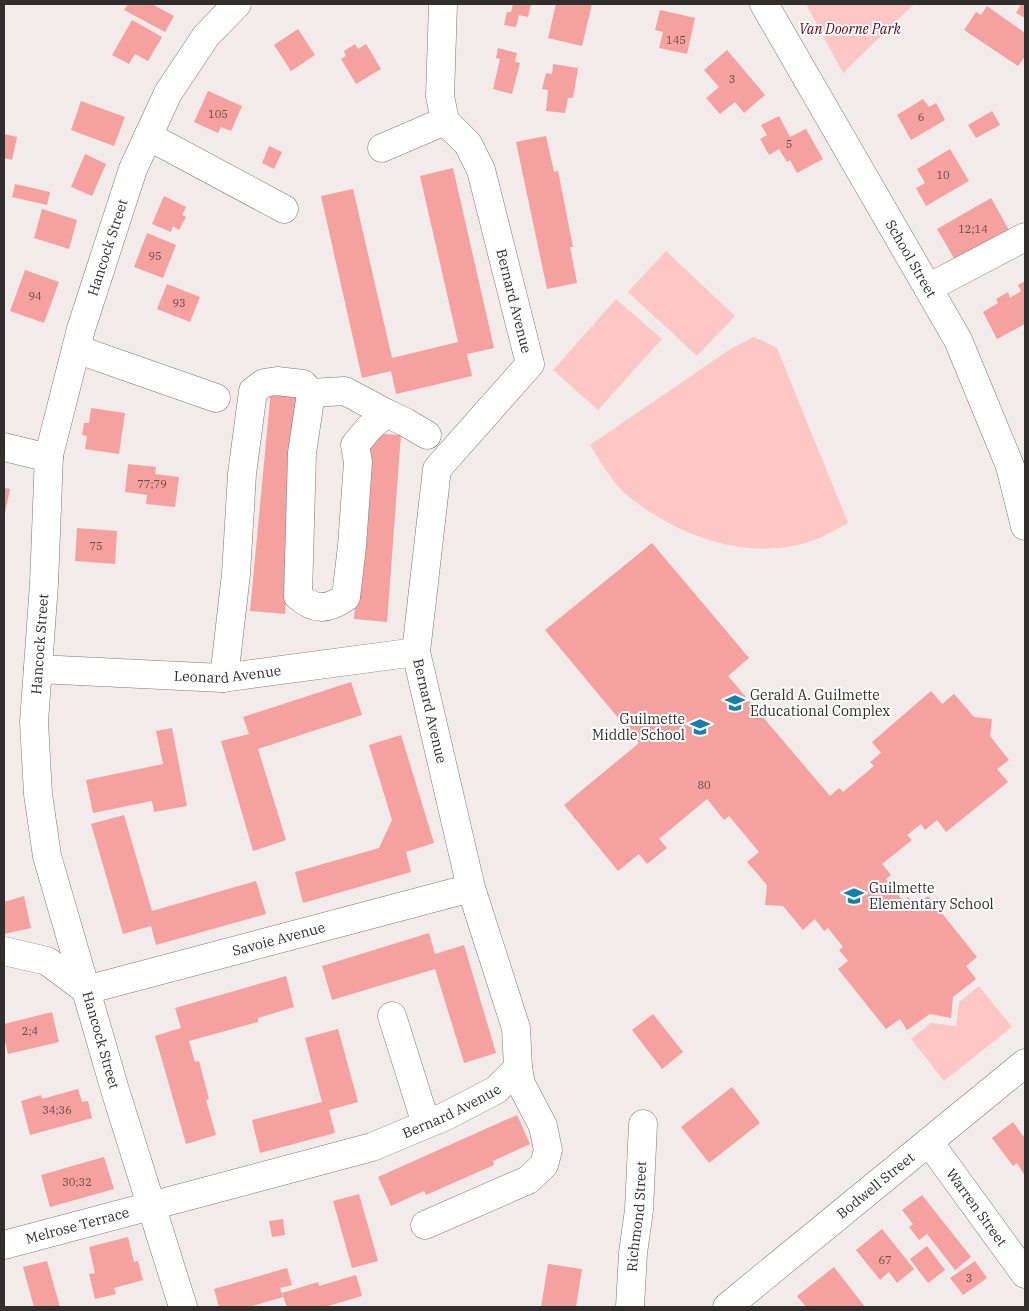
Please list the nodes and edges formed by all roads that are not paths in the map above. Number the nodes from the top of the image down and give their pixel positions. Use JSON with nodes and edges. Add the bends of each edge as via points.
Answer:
{"nodes":[{"id":1,"x":237,"y":4,"type":"edge"},
{"id":2,"x":442,"y":4,"type":"edge"},
{"id":3,"x":764,"y":4,"type":"edge"},
{"id":4,"x":445,"y":121,"type":"junction"},
{"id":5,"x":148,"y":136,"type":"junction"},
{"id":6,"x":382,"y":148,"type":"dead end"},
{"id":7,"x":284,"y":209,"type":"dead end"},
{"id":8,"x":1025,"y":237,"type":"edge"},
{"id":9,"x":928,"y":288,"type":"junction"},
{"id":10,"x":76,"y":349,"type":"junction"},
{"id":11,"x":311,"y":393,"type":"junction"},
{"id":12,"x":216,"y":398,"type":"dead end"},
{"id":13,"x":386,"y":413,"type":"junction"},
{"id":14,"x":427,"y":435,"type":"dead end"},
{"id":15,"x":4,"y":447,"type":"edge"},
{"id":16,"x":49,"y":458,"type":"junction"},
{"id":17,"x":1025,"y":526,"type":"edge"},
{"id":18,"x":416,"y":652,"type":"junction"},
{"id":19,"x":38,"y":669,"type":"junction"},
{"id":20,"x":224,"y":678,"type":"junction"},
{"id":21,"x":471,"y":888,"type":"junction"},
{"id":22,"x":4,"y":951,"type":"edge"},
{"id":23,"x":86,"y":990,"type":"junction"},
{"id":24,"x":392,"y":1016,"type":"dead end"},
{"id":25,"x":1025,"y":1063,"type":"edge"},
{"id":26,"x":518,"y":1068,"type":"junction"},
{"id":27,"x":426,"y":1124,"type":"junction"},
{"id":28,"x":643,"y":1124,"type":"dead end"},
{"id":29,"x":929,"y":1142,"type":"junction"},
{"id":30,"x":152,"y":1206,"type":"junction"},
{"id":31,"x":426,"y":1225,"type":"dead end"},
{"id":32,"x":4,"y":1245,"type":"edge"},
{"id":33,"x":1025,"y":1274,"type":"edge"},
{"id":34,"x":732,"y":1306,"type":"edge"},
{"id":35,"x":183,"y":1307,"type":"edge"},
{"id":36,"x":630,"y":1307,"type":"edge"}],
"edges":[{"from":1,"to":5,"type":"street","name":"Hancock Street","via":[[206,36],[168,93]]},
{"from":2,"to":4,"type":"street","via":[[440,96]]},
{"from":3,"to":9,"type":"street","name":"School Street"},
{"from":4,"to":6,"type":"street"},
{"from":4,"to":18,"type":"street","name":"Bernard Avenue","via":[[468,144],[481,170],[530,364],[437,469]]},
{"from":5,"to":7,"type":"street"},
{"from":5,"to":10,"type":"street","name":"Hancock Street","via":[[133,169]]},
{"from":8,"to":9,"type":"street"},
{"from":9,"to":17,"type":"street","name":"School Street","via":[[958,340],[1010,466]]},
{"from":10,"to":12,"type":"street"},
{"from":10,"to":16,"type":"street","name":"Hancock Street"},
{"from":11,"to":13,"type":"street","via":[[346,391]]},
{"from":11,"to":13,"type":"street","via":[[302,453],[298,596],[318,608],[335,605],[346,597],[358,462],[355,445]]},
{"from":11,"to":20,"type":"street","via":[[303,384],[277,381],[264,383],[253,392],[242,474],[236,574]]},
{"from":13,"to":14,"type":"street"},
{"from":15,"to":16,"type":"street"},
{"from":16,"to":19,"type":"street","name":"Hancock Street"},
{"from":18,"to":20,"type":"street","name":"Leonard Avenue"},
{"from":18,"to":21,"type":"street","name":"Bernard Avenue"},
{"from":19,"to":20,"type":"street","name":"Leonard Avenue"},
{"from":19,"to":23,"type":"street","name":"Hancock Street","via":[[34,722],[38,794],[47,856]]},
{"from":21,"to":23,"type":"street","name":"Savoie Avenue"},
{"from":21,"to":26,"type":"street","name":"Bernard Avenue","via":[[516,1028]]},
{"from":22,"to":23,"type":"street","via":[[47,961]]},
{"from":23,"to":30,"type":"street","name":"Hancock Street"},
{"from":24,"to":27,"type":"street"},
{"from":25,"to":29,"type":"street","name":"Bodwell Street"},
{"from":26,"to":27,"type":"street","name":"Bernard Avenue","via":[[496,1090]]},
{"from":26,"to":31,"type":"street","via":[[521,1084],[543,1126],[548,1150],[544,1165],[528,1180]]},
{"from":27,"to":30,"type":"street","name":"Bernard Avenue","via":[[372,1147]]},
{"from":28,"to":36,"type":"street","name":"Richmond Street"},
{"from":29,"to":33,"type":"street","name":"Warren Street"},
{"from":29,"to":34,"type":"street","name":"Bodwell Street"},
{"from":30,"to":32,"type":"street","name":"Melrose Terrace"},
{"from":30,"to":35,"type":"street","name":"Hancock Street"}]}
